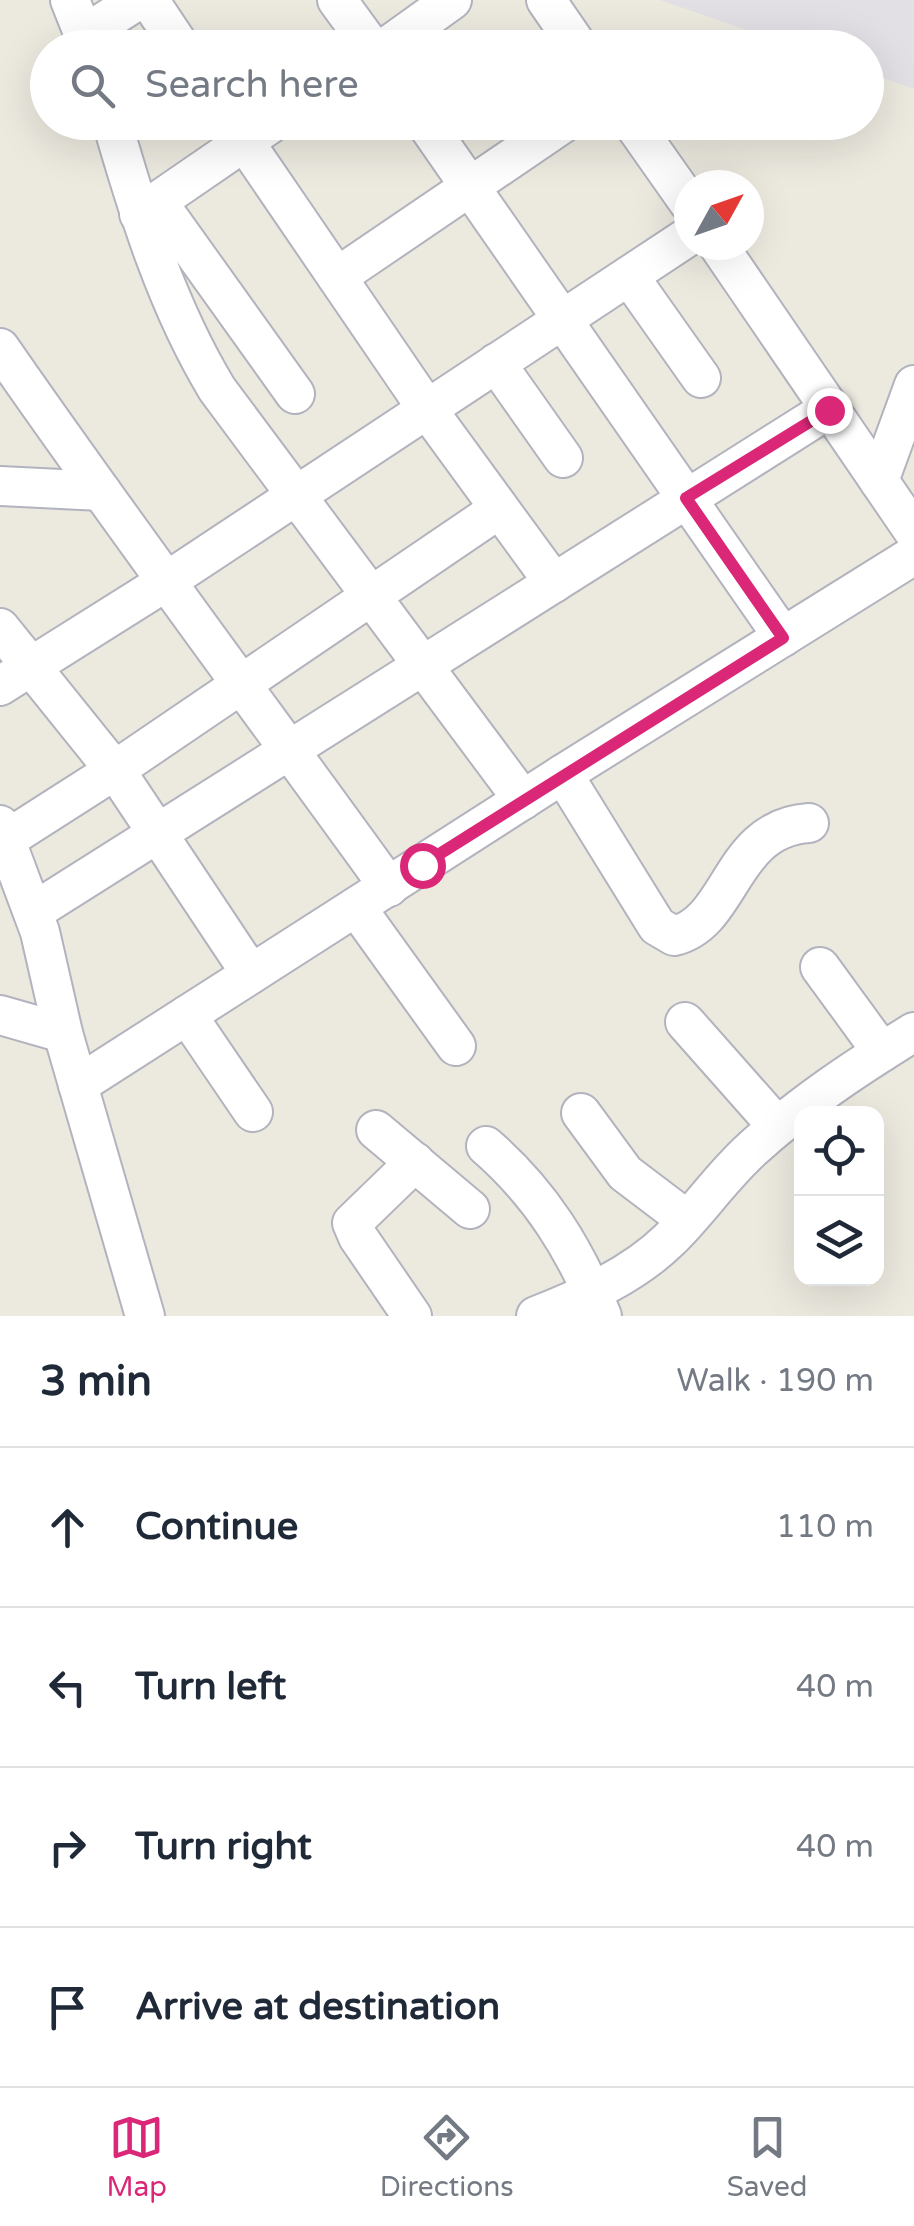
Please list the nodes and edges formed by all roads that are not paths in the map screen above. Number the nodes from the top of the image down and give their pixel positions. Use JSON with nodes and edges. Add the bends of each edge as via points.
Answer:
{"nodes":[{"id":1,"x":138,"y":0,"type":"edge"},
{"id":2,"x":149,"y":0,"type":"edge"},
{"id":3,"x":337,"y":0,"type":"edge"},
{"id":4,"x":452,"y":0,"type":"edge"},
{"id":5,"x":546,"y":0,"type":"edge"},
{"id":6,"x":81,"y":27,"type":"edge"},
{"id":7,"x":169,"y":30,"type":"edge"},
{"id":8,"x":359,"y":30,"type":"edge"},
{"id":9,"x":410,"y":30,"type":"edge"},
{"id":10,"x":567,"y":30,"type":"edge"},
{"id":11,"x":120,"y":140,"type":"edge"},
{"id":12,"x":236,"y":140,"type":"edge"},
{"id":13,"x":256,"y":140,"type":"edge"},
{"id":14,"x":437,"y":140,"type":"edge"},
{"id":15,"x":539,"y":140,"type":"edge"},
{"id":16,"x":645,"y":140,"type":"edge"},
{"id":17,"x":674,"y":182,"type":"edge"},
{"id":18,"x":470,"y":187,"type":"junction"},
{"id":19,"x":148,"y":207,"type":"junction"},
{"id":20,"x":674,"y":246,"type":"edge"},
{"id":21,"x":728,"y":260,"type":"edge"},
{"id":22,"x":629,"y":276,"type":"junction"},
{"id":23,"x":337,"y":277,"type":"junction"},
{"id":24,"x":564,"y":319,"type":"junction"},
{"id":25,"x":0,"y":348,"type":"edge"},
{"id":26,"x":496,"y":364,"type":"junction"},
{"id":27,"x":701,"y":378,"type":"dead end"},
{"id":28,"x":914,"y":385,"type":"edge"},
{"id":29,"x":295,"y":394,"type":"dead end"},
{"id":30,"x":427,"y":409,"type":"junction"},
{"id":31,"x":829,"y":410,"type":"junction"},
{"id":32,"x":563,"y":458,"type":"dead end"},
{"id":33,"x":879,"y":481,"type":"junction"},
{"id":34,"x":0,"y":486,"type":"edge"},
{"id":35,"x":101,"y":491,"type":"junction"},
{"id":36,"x":296,"y":496,"type":"junction"},
{"id":37,"x":686,"y":498,"type":"junction"},
{"id":38,"x":499,"y":509,"type":"junction"},
{"id":39,"x":912,"y":532,"type":"edge"},
{"id":40,"x":167,"y":581,"type":"junction"},
{"id":41,"x":554,"y":582,"type":"junction"},
{"id":42,"x":371,"y":596,"type":"junction"},
{"id":43,"x":0,"y":628,"type":"edge"},
{"id":44,"x":783,"y":638,"type":"junction"},
{"id":45,"x":422,"y":665,"type":"junction"},
{"id":46,"x":16,"y":676,"type":"edge"},
{"id":47,"x":243,"y":682,"type":"junction"},
{"id":48,"x":290,"y":750,"type":"junction"},
{"id":49,"x":115,"y":770,"type":"junction"},
{"id":50,"x":563,"y":774,"type":"junction"},
{"id":51,"x":522,"y":800,"type":"junction"},
{"id":52,"x":809,"y":823,"type":"dead end"},
{"id":53,"x":4,"y":832,"type":"edge"},
{"id":54,"x":158,"y":833,"type":"junction"},
{"id":55,"x":389,"y":887,"type":"junction"},
{"id":56,"x":356,"y":908,"type":"junction"},
{"id":57,"x":34,"y":912,"type":"junction"},
{"id":58,"x":820,"y":966,"type":"dead end"},
{"id":59,"x":251,"y":974,"type":"junction"},
{"id":60,"x":0,"y":1015,"type":"edge"},
{"id":61,"x":186,"y":1015,"type":"junction"},
{"id":62,"x":685,"y":1022,"type":"dead end"},
{"id":63,"x":63,"y":1033,"type":"junction"},
{"id":64,"x":898,"y":1042,"type":"edge"},
{"id":65,"x":456,"y":1046,"type":"dead end"},
{"id":66,"x":78,"y":1085,"type":"junction"},
{"id":67,"x":253,"y":1112,"type":"dead end"},
{"id":68,"x":581,"y":1113,"type":"dead end"},
{"id":69,"x":777,"y":1126,"type":"junction"},
{"id":70,"x":376,"y":1130,"type":"dead end"},
{"id":71,"x":486,"y":1146,"type":"dead end"},
{"id":72,"x":415,"y":1162,"type":"junction"},
{"id":73,"x":470,"y":1209,"type":"dead end"},
{"id":74,"x":687,"y":1220,"type":"junction"},
{"id":75,"x":597,"y":1304,"type":"edge"},
{"id":76,"x":145,"y":1316,"type":"edge"},
{"id":77,"x":412,"y":1316,"type":"edge"},
{"id":78,"x":536,"y":1316,"type":"edge"}],
"edges":[{"from":1,"to":6,"type":"street"},
{"from":2,"to":7,"type":"street"},
{"from":3,"to":8,"type":"street"},
{"from":4,"to":9,"type":"street"},
{"from":5,"to":10,"type":"street"},
{"from":11,"to":19,"type":"street"},
{"from":12,"to":19,"type":"street"},
{"from":13,"to":23,"type":"street"},
{"from":14,"to":18,"type":"street"},
{"from":15,"to":18,"type":"street"},
{"from":16,"to":17,"type":"street"},
{"from":18,"to":23,"type":"street"},
{"from":18,"to":24,"type":"street"},
{"from":19,"to":29,"type":"street"},
{"from":19,"to":36,"type":"street","via":[[173,304],[198,356]]},
{"from":20,"to":22,"type":"street"},
{"from":21,"to":31,"type":"street"},
{"from":22,"to":24,"type":"street"},
{"from":22,"to":27,"type":"street"},
{"from":23,"to":30,"type":"street"},
{"from":24,"to":26,"type":"street"},
{"from":24,"to":37,"type":"street"},
{"from":25,"to":35,"type":"street"},
{"from":26,"to":30,"type":"street"},
{"from":26,"to":32,"type":"street"},
{"from":28,"to":33,"type":"street"},
{"from":30,"to":36,"type":"street"},
{"from":30,"to":38,"type":"street"},
{"from":31,"to":33,"type":"street"},
{"from":31,"to":37,"type":"street"},
{"from":33,"to":39,"type":"street"},
{"from":34,"to":35,"type":"street"},
{"from":35,"to":40,"type":"street"},
{"from":36,"to":40,"type":"street"},
{"from":36,"to":42,"type":"street"},
{"from":37,"to":41,"type":"street"},
{"from":37,"to":44,"type":"street"},
{"from":38,"to":41,"type":"street"},
{"from":38,"to":42,"type":"street"},
{"from":39,"to":44,"type":"street"},
{"from":40,"to":46,"type":"street"},
{"from":40,"to":47,"type":"street"},
{"from":41,"to":45,"type":"street"},
{"from":42,"to":45,"type":"street"},
{"from":42,"to":47,"type":"street"},
{"from":43,"to":46,"type":"street"},
{"from":44,"to":50,"type":"street"},
{"from":45,"to":48,"type":"street"},
{"from":45,"to":51,"type":"street"},
{"from":46,"to":49,"type":"street"},
{"from":47,"to":48,"type":"street"},
{"from":47,"to":49,"type":"street"},
{"from":48,"to":54,"type":"street"},
{"from":48,"to":55,"type":"street"},
{"from":49,"to":53,"type":"street"},
{"from":49,"to":54,"type":"street"},
{"from":50,"to":51,"type":"street"},
{"from":50,"to":52,"type":"street","via":[[656,926],[674,936],[696,927],[769,834]]},
{"from":51,"to":55,"type":"street"},
{"from":53,"to":57,"type":"street"},
{"from":54,"to":57,"type":"street"},
{"from":54,"to":59,"type":"street"},
{"from":55,"to":56,"type":"street"},
{"from":56,"to":59,"type":"street"},
{"from":56,"to":65,"type":"street"},
{"from":57,"to":63,"type":"street"},
{"from":58,"to":64,"type":"street"},
{"from":59,"to":61,"type":"street"},
{"from":60,"to":63,"type":"street"},
{"from":61,"to":66,"type":"street"},
{"from":61,"to":67,"type":"street"},
{"from":62,"to":69,"type":"street"},
{"from":63,"to":66,"type":"street"},
{"from":64,"to":69,"type":"street"},
{"from":66,"to":76,"type":"street"},
{"from":68,"to":74,"type":"street","via":[[625,1173]]},
{"from":69,"to":74,"type":"street"},
{"from":70,"to":72,"type":"street"},
{"from":71,"to":75,"type":"street","via":[[545,1207]]},
{"from":72,"to":73,"type":"street"},
{"from":72,"to":77,"type":"street","via":[[352,1223]]},
{"from":74,"to":75,"type":"street"},
{"from":75,"to":78,"type":"street"}]}
